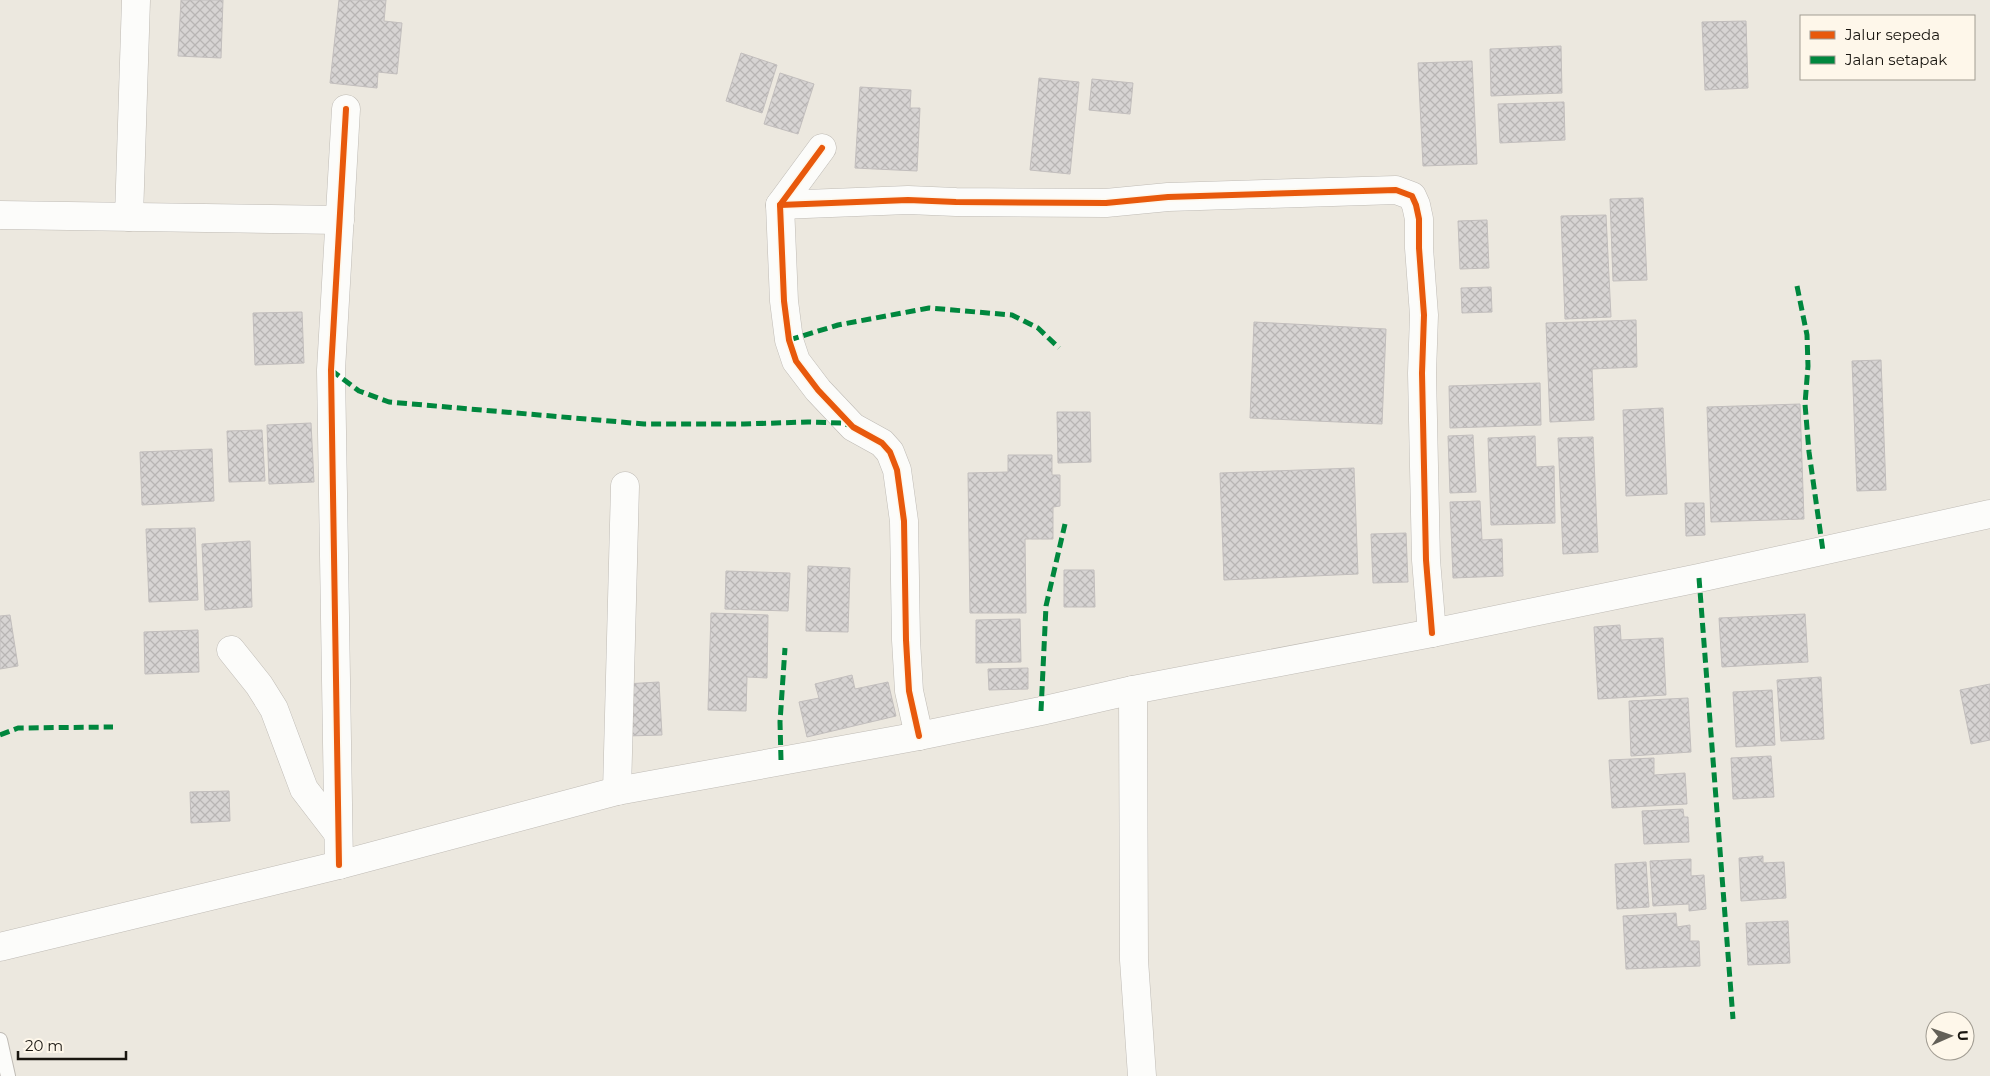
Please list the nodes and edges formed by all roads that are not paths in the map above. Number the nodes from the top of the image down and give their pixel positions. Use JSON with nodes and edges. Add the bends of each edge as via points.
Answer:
{"nodes":[{"id":1,"x":136,"y":0,"type":"edge"},
{"id":2,"x":346,"y":109,"type":"dead end"},
{"id":3,"x":822,"y":148,"type":"dead end"},
{"id":4,"x":780,"y":205,"type":"junction"},
{"id":5,"x":0,"y":215,"type":"edge"},
{"id":6,"x":128,"y":217,"type":"junction"},
{"id":7,"x":340,"y":220,"type":"junction"},
{"id":8,"x":625,"y":486,"type":"dead end"},
{"id":9,"x":1990,"y":514,"type":"edge"},
{"id":10,"x":1432,"y":632,"type":"junction"},
{"id":11,"x":231,"y":650,"type":"dead end"},
{"id":12,"x":1133,"y":690,"type":"junction"},
{"id":13,"x":918,"y":736,"type":"junction"},
{"id":14,"x":617,"y":791,"type":"junction"},
{"id":15,"x":337,"y":832,"type":"junction"},
{"id":16,"x":338,"y":865,"type":"junction"},
{"id":17,"x":0,"y":947,"type":"edge"},
{"id":18,"x":0,"y":1040,"type":"edge"},
{"id":19,"x":8,"y":1076,"type":"edge"},
{"id":20,"x":1142,"y":1076,"type":"edge"}],
"edges":[{"from":1,"to":6,"type":"street"},
{"from":2,"to":7,"type":"street"},
{"from":3,"to":4,"type":"street"},
{"from":4,"to":10,"type":"street","via":[[908,200],[1106,203],[1168,197],[1396,190],[1412,196],[1419,219],[1424,315],[1426,560]]},
{"from":4,"to":13,"type":"street","via":[[788,340],[796,361],[853,427],[882,443],[890,452],[897,470],[904,522],[909,691]]},
{"from":5,"to":6,"type":"street"},
{"from":6,"to":7,"type":"street"},
{"from":7,"to":15,"type":"street","via":[[331,370]]},
{"from":8,"to":14,"type":"street"},
{"from":9,"to":10,"type":"street"},
{"from":10,"to":12,"type":"street"},
{"from":11,"to":15,"type":"street","via":[[274,709],[304,789]]},
{"from":12,"to":13,"type":"street"},
{"from":12,"to":20,"type":"street","via":[[1134,960]]},
{"from":13,"to":14,"type":"street"},
{"from":14,"to":16,"type":"street"},
{"from":15,"to":16,"type":"street"},
{"from":16,"to":17,"type":"street"},
{"from":18,"to":19,"type":"lane"}]}
